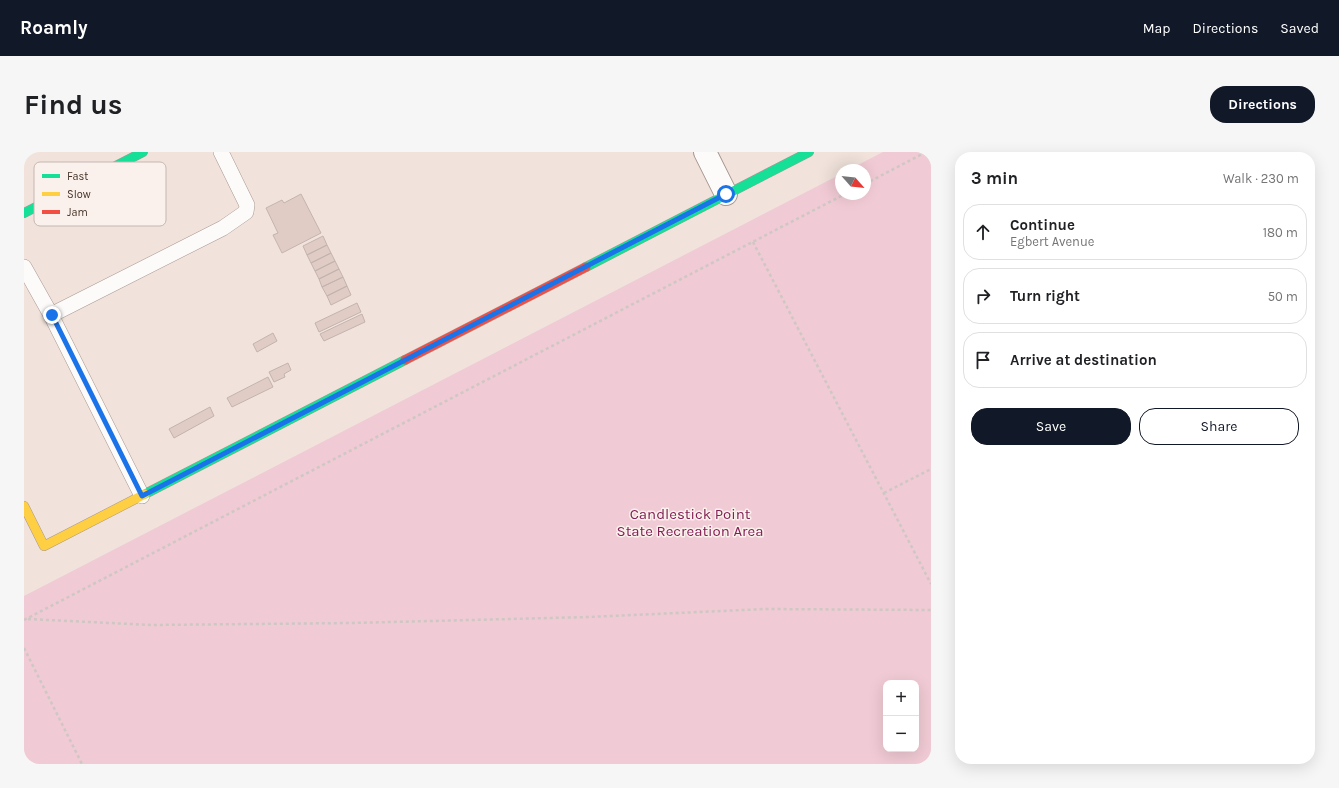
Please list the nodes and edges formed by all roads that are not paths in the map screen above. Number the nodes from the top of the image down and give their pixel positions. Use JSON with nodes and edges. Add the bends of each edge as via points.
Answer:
{"nodes":[{"id":1,"x":143,"y":152,"type":"edge"},
{"id":2,"x":221,"y":152,"type":"edge"},
{"id":3,"x":705,"y":152,"type":"edge"},
{"id":4,"x":809,"y":152,"type":"edge"},
{"id":5,"x":123,"y":162,"type":"edge"},
{"id":6,"x":726,"y":194,"type":"junction"},
{"id":7,"x":34,"y":208,"type":"edge"},
{"id":8,"x":24,"y":213,"type":"edge"},
{"id":9,"x":24,"y":267,"type":"edge"},
{"id":10,"x":52,"y":315,"type":"junction"},
{"id":11,"x":142,"y":496,"type":"junction"},
{"id":12,"x":24,"y":506,"type":"edge"}],
"edges":[{"from":1,"to":5,"type":"street"},
{"from":2,"to":10,"type":"lane","via":[[247,205],[246,212],[223,228]]},
{"from":3,"to":6,"type":"street"},
{"from":4,"to":6,"type":"street"},
{"from":6,"to":11,"type":"street"},
{"from":7,"to":8,"type":"street"},
{"from":9,"to":10,"type":"lane"},
{"from":10,"to":11,"type":"lane"},
{"from":11,"to":12,"type":"street","via":[[44,546]]}]}
